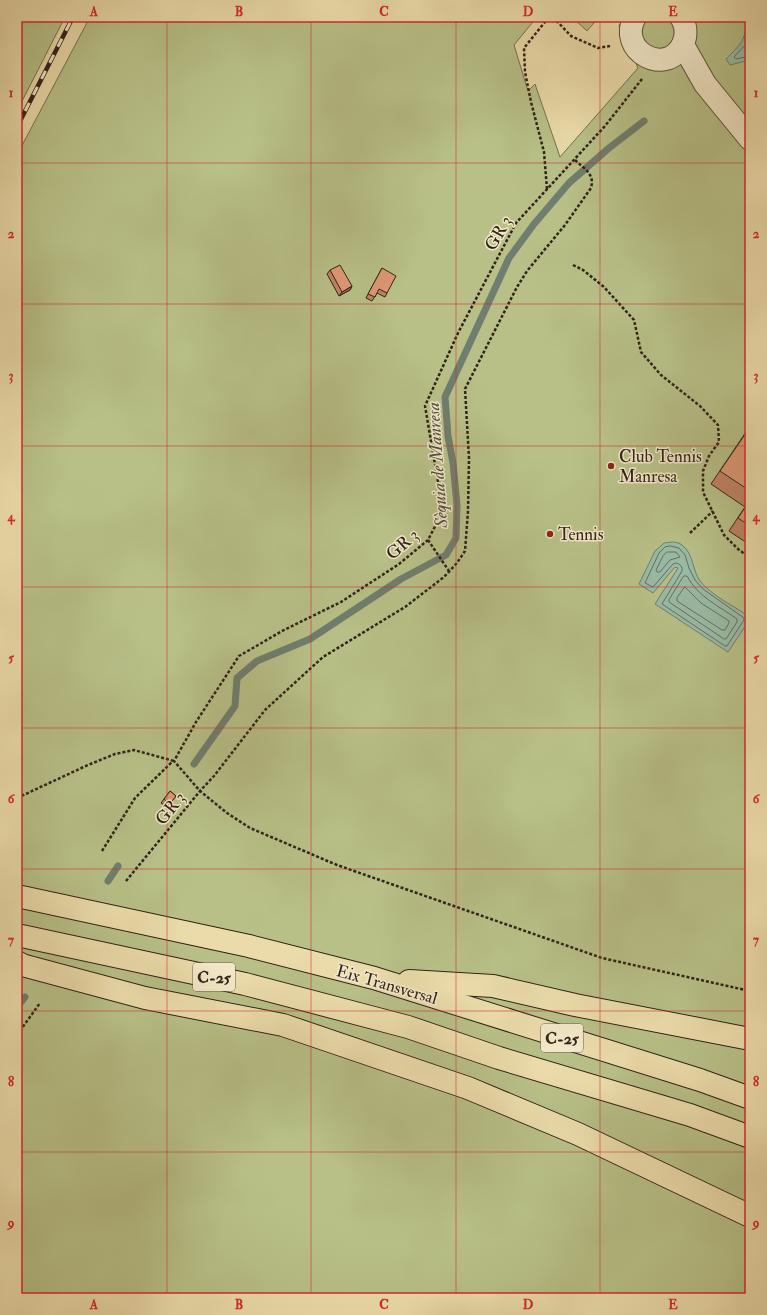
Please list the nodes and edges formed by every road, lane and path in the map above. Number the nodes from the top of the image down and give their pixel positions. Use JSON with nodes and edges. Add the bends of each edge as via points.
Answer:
{"nodes":[{"id":1,"x":550,"y":17,"type":"edge"},
{"id":2,"x":553,"y":17,"type":"edge"},
{"id":3,"x":635,"y":17,"type":"edge"},
{"id":4,"x":682,"y":18,"type":"edge"},
{"id":5,"x":632,"y":41,"type":"junction"},
{"id":6,"x":676,"y":51,"type":"junction"},
{"id":7,"x":639,"y":84,"type":"dead end"},
{"id":8,"x":750,"y":139,"type":"edge"},
{"id":9,"x":574,"y":159,"type":"junction"},
{"id":10,"x":547,"y":189,"type":"junction"},
{"id":11,"x":573,"y":265,"type":"dead end"},
{"id":12,"x":713,"y":511,"type":"junction"},
{"id":13,"x":690,"y":532,"type":"dead end"},
{"id":14,"x":428,"y":540,"type":"junction"},
{"id":15,"x":750,"y":558,"type":"edge"},
{"id":16,"x":449,"y":571,"type":"junction"},
{"id":17,"x":174,"y":761,"type":"junction"},
{"id":18,"x":200,"y":791,"type":"junction"},
{"id":19,"x":17,"y":798,"type":"edge"},
{"id":20,"x":102,"y":851,"type":"dead end"},
{"id":21,"x":126,"y":881,"type":"dead end"},
{"id":22,"x":17,"y":896,"type":"edge"},
{"id":23,"x":17,"y":935,"type":"edge"},
{"id":24,"x":17,"y":962,"type":"edge"},
{"id":25,"x":374,"y":978,"type":"junction"},
{"id":26,"x":750,"y":991,"type":"edge"},
{"id":27,"x":40,"y":1003,"type":"dead end"},
{"id":28,"x":17,"y":1035,"type":"edge"},
{"id":29,"x":750,"y":1039,"type":"edge"},
{"id":30,"x":750,"y":1098,"type":"edge"},
{"id":31,"x":750,"y":1137,"type":"edge"},
{"id":32,"x":750,"y":1216,"type":"edge"}],
"edges":[{"from":1,"to":10,"type":"path","via":[[524,48],[525,72],[544,152]]},
{"from":2,"to":5,"type":"path","via":[[571,36],[598,48]]},
{"from":3,"to":5,"type":"street","via":[[631,28]]},
{"from":4,"to":6,"type":"street","via":[[686,32]]},
{"from":5,"to":6,"type":"street","via":[[647,57],[660,60]]},
{"from":6,"to":8,"type":"street"},
{"from":7,"to":9,"type":"path","name":"GR 3"},
{"from":9,"to":10,"type":"path","name":"GR 3"},
{"from":9,"to":16,"type":"path","via":[[591,175],[591,188],[517,287],[465,389],[469,458],[467,532],[465,551]]},
{"from":10,"to":14,"type":"path","name":"GR 3","via":[[516,223],[458,333],[425,406],[443,511]]},
{"from":11,"to":12,"type":"path","via":[[604,287],[634,320],[641,352],[661,375],[700,406],[718,425],[719,442],[703,471],[703,492]]},
{"from":12,"to":13,"type":"path"},
{"from":12,"to":15,"type":"path","via":[[724,535]]},
{"from":14,"to":16,"type":"path"},
{"from":14,"to":17,"type":"path","name":"GR 3","via":[[399,564],[341,602],[239,656]]},
{"from":16,"to":18,"type":"path","via":[[405,607],[324,657],[266,710]]},
{"from":17,"to":18,"type":"path","name":"GR 3"},
{"from":17,"to":19,"type":"path","via":[[134,750],[115,754]]},
{"from":17,"to":20,"type":"path","via":[[135,798]]},
{"from":18,"to":21,"type":"path","name":"GR 3"},
{"from":18,"to":26,"type":"path","via":[[250,828],[337,865],[602,958]]},
{"from":22,"to":25,"type":"highway","name":"Eix Transversal","number":"C-25","via":[[249,946]]},
{"from":23,"to":31,"type":"highway","name":"Eix Transversal","number":"C-25","via":[[245,984],[408,1027],[499,1058],[690,1115]]},
{"from":24,"to":32,"type":"highway","via":[[145,998],[283,1024],[468,1088],[578,1134]]},
{"from":25,"to":29,"type":"highway","via":[[493,986],[575,1005]]},
{"from":25,"to":30,"type":"highway","name":"Eix Transversal","number":"C-25"},
{"from":27,"to":28,"type":"path"}]}
